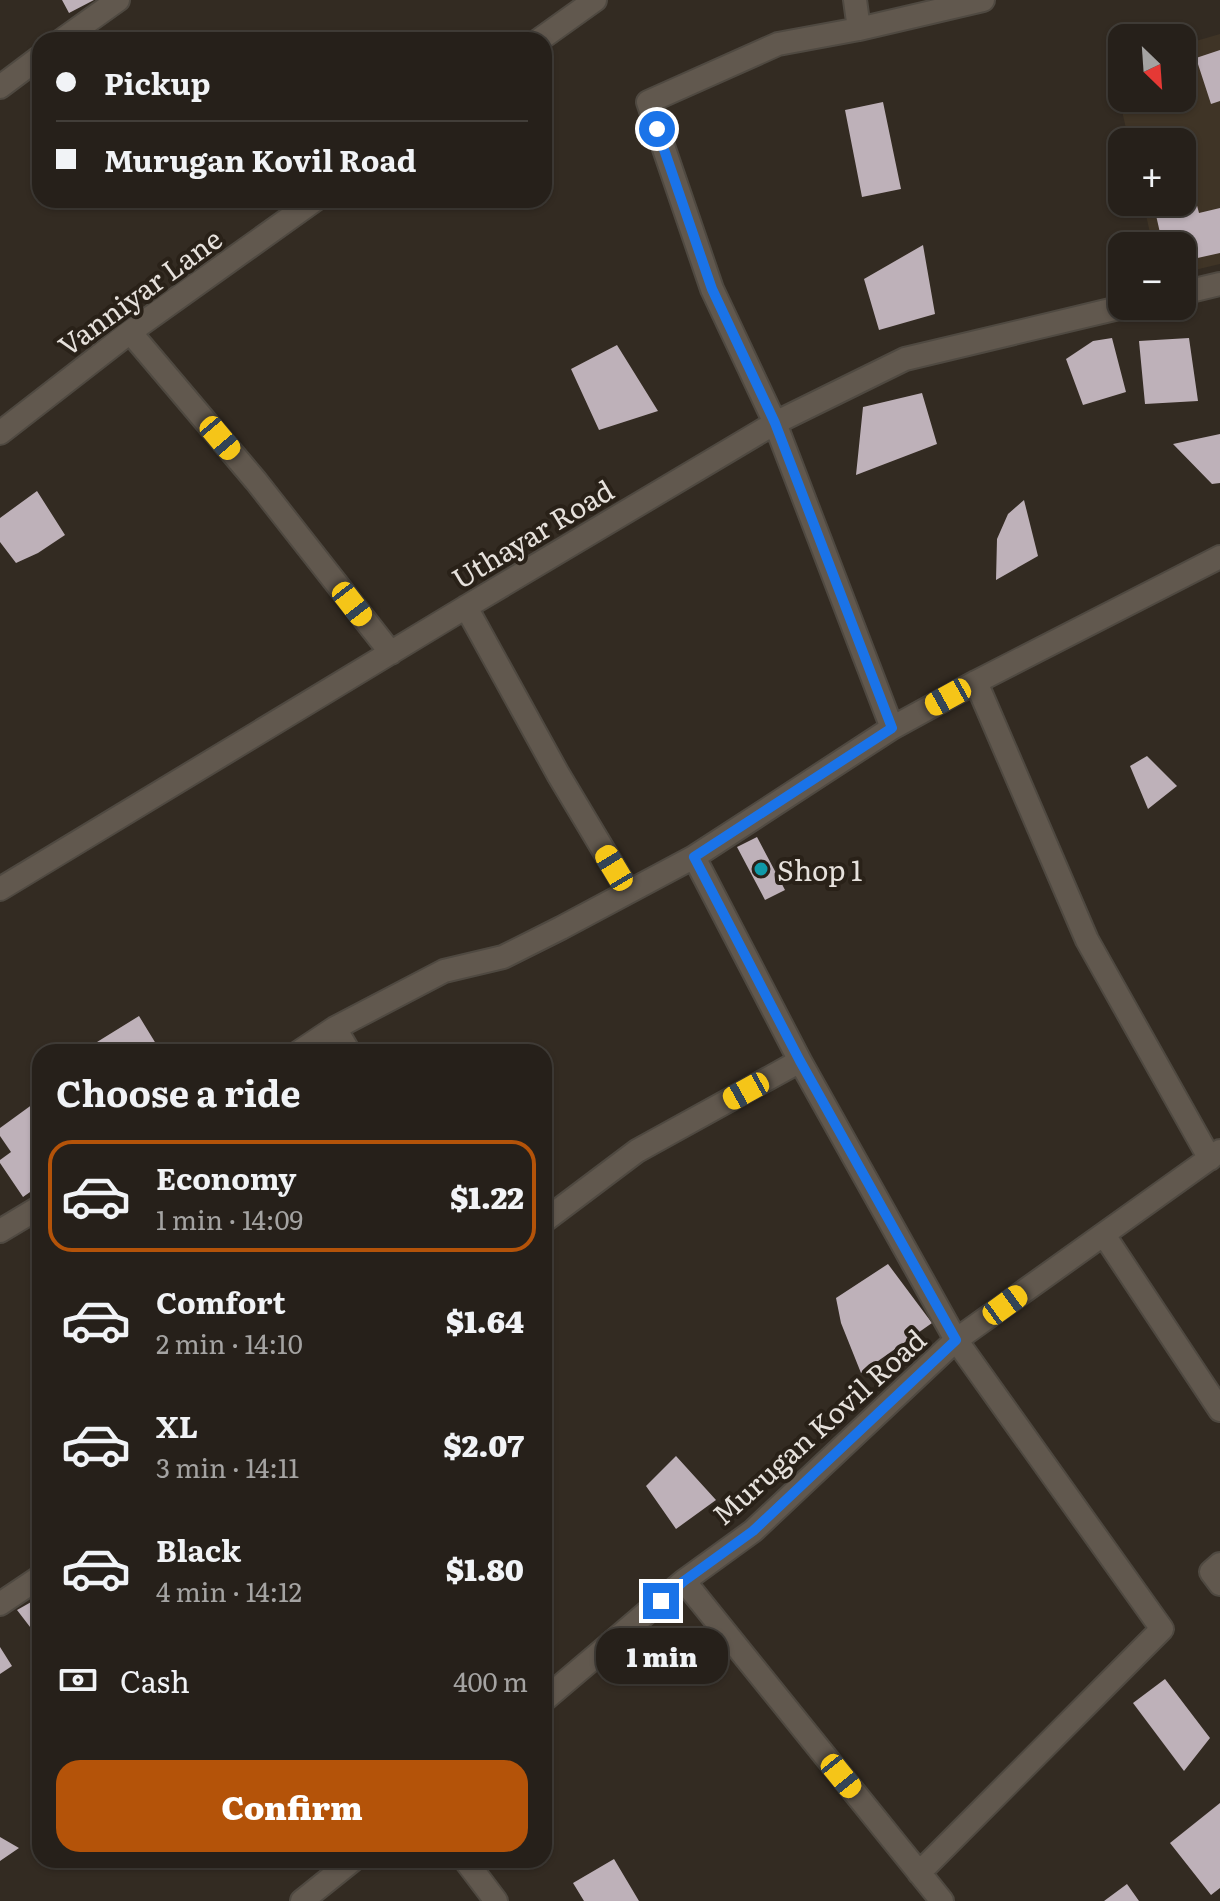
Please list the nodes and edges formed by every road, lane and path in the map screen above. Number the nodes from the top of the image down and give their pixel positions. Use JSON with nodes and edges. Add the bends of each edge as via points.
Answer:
{"nodes":[{"id":1,"x":118,"y":0,"type":"edge"},
{"id":2,"x":595,"y":0,"type":"edge"},
{"id":3,"x":855,"y":0,"type":"edge"},
{"id":4,"x":983,"y":0,"type":"edge"},
{"id":5,"x":859,"y":29,"type":"junction"},
{"id":6,"x":73,"y":32,"type":"edge"},
{"id":7,"x":550,"y":32,"type":"edge"},
{"id":8,"x":32,"y":63,"type":"edge"},
{"id":9,"x":0,"y":87,"type":"edge"},
{"id":10,"x":304,"y":208,"type":"edge"},
{"id":11,"x":1220,"y":284,"type":"edge"},
{"id":12,"x":1196,"y":290,"type":"edge"},
{"id":13,"x":1108,"y":311,"type":"edge"},
{"id":14,"x":130,"y":332,"type":"junction"},
{"id":15,"x":775,"y":423,"type":"junction"},
{"id":16,"x":0,"y":433,"type":"edge"},
{"id":17,"x":1220,"y":557,"type":"edge"},
{"id":18,"x":466,"y":607,"type":"junction"},
{"id":19,"x":391,"y":653,"type":"junction"},
{"id":20,"x":976,"y":682,"type":"junction"},
{"id":21,"x":892,"y":728,"type":"junction"},
{"id":22,"x":694,"y":857,"type":"junction"},
{"id":23,"x":0,"y":889,"type":"edge"},
{"id":24,"x":628,"y":891,"type":"junction"},
{"id":25,"x":335,"y":1028,"type":"junction"},
{"id":26,"x":311,"y":1044,"type":"edge"},
{"id":27,"x":344,"y":1044,"type":"edge"},
{"id":28,"x":800,"y":1061,"type":"junction"},
{"id":29,"x":1215,"y":1155,"type":"edge"},
{"id":30,"x":32,"y":1212,"type":"edge"},
{"id":31,"x":552,"y":1215,"type":"edge"},
{"id":32,"x":0,"y":1231,"type":"edge"},
{"id":33,"x":1104,"y":1235,"type":"junction"},
{"id":34,"x":956,"y":1340,"type":"junction"},
{"id":35,"x":1220,"y":1410,"type":"edge"},
{"id":36,"x":1220,"y":1564,"type":"edge"},
{"id":37,"x":684,"y":1581,"type":"junction"},
{"id":38,"x":32,"y":1582,"type":"edge"},
{"id":39,"x":1220,"y":1584,"type":"edge"},
{"id":40,"x":0,"y":1604,"type":"edge"},
{"id":41,"x":552,"y":1693,"type":"edge"},
{"id":42,"x":343,"y":1868,"type":"edge"},
{"id":43,"x":471,"y":1868,"type":"edge"},
{"id":44,"x":919,"y":1873,"type":"junction"},
{"id":45,"x":302,"y":1901,"type":"edge"},
{"id":46,"x":496,"y":1901,"type":"edge"},
{"id":47,"x":942,"y":1901,"type":"edge"}],
"edges":[{"from":1,"to":6,"type":"street"},
{"from":2,"to":7,"type":"street"},
{"from":3,"to":5,"type":"street"},
{"from":4,"to":5,"type":"street"},
{"from":5,"to":15,"type":"street","via":[[778,44],[648,102],[712,289]]},
{"from":8,"to":9,"type":"street"},
{"from":10,"to":14,"type":"street","name":"Vanniyar Lane"},
{"from":11,"to":12,"type":"street"},
{"from":13,"to":15,"type":"street","name":"Uthayar Road","via":[[905,359]]},
{"from":14,"to":16,"type":"street","name":"Vanniyar Lane"},
{"from":14,"to":19,"type":"street"},
{"from":15,"to":18,"type":"street","name":"Uthayar Road"},
{"from":15,"to":21,"type":"street"},
{"from":17,"to":20,"type":"street"},
{"from":18,"to":19,"type":"street","name":"Uthayar Road"},
{"from":18,"to":24,"type":"street"},
{"from":19,"to":23,"type":"street","name":"Uthayar Road"},
{"from":20,"to":21,"type":"street"},
{"from":20,"to":29,"type":"street","via":[[1087,940]]},
{"from":21,"to":22,"type":"street"},
{"from":22,"to":24,"type":"street"},
{"from":22,"to":28,"type":"street"},
{"from":24,"to":25,"type":"street","via":[[503,957],[444,971]]},
{"from":25,"to":26,"type":"street"},
{"from":25,"to":27,"type":"street"},
{"from":28,"to":31,"type":"street","via":[[637,1151]]},
{"from":28,"to":34,"type":"street"},
{"from":29,"to":33,"type":"street","name":"Murugan Kovil Road"},
{"from":30,"to":32,"type":"street"},
{"from":33,"to":34,"type":"street","name":"Murugan Kovil Road"},
{"from":33,"to":35,"type":"street"},
{"from":34,"to":37,"type":"street","name":"Murugan Kovil Road","via":[[753,1531]]},
{"from":34,"to":44,"type":"street","via":[[1162,1629]]},
{"from":36,"to":39,"type":"street","via":[[1211,1572]]},
{"from":37,"to":41,"type":"street","name":"Murugan Kovil Road"},
{"from":37,"to":44,"type":"street"},
{"from":38,"to":40,"type":"street"},
{"from":42,"to":45,"type":"street"},
{"from":43,"to":46,"type":"street"},
{"from":44,"to":47,"type":"street"}]}
